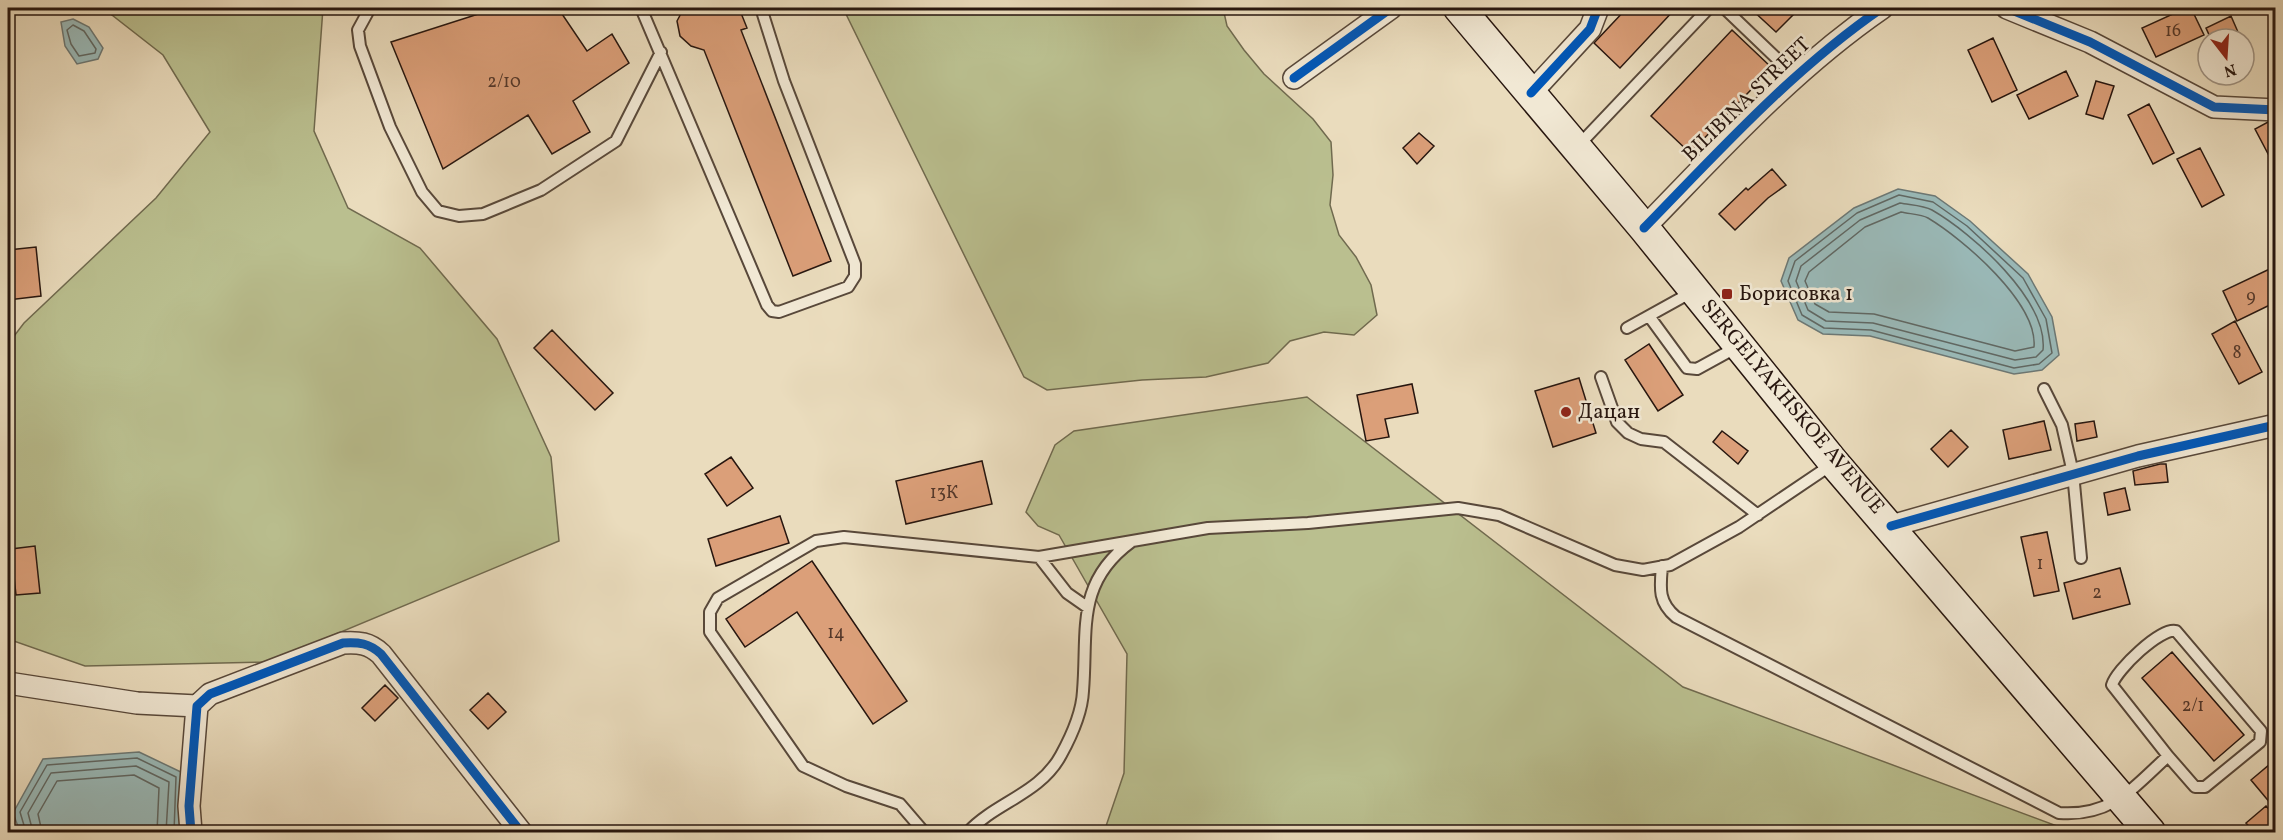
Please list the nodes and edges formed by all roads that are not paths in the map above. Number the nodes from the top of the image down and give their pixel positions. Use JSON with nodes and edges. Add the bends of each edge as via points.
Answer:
{"nodes":[{"id":1,"x":370,"y":8,"type":"edge"},
{"id":2,"x":641,"y":8,"type":"edge"},
{"id":3,"x":761,"y":8,"type":"edge"},
{"id":4,"x":1391,"y":8,"type":"edge"},
{"id":5,"x":1459,"y":8,"type":"edge"},
{"id":6,"x":1598,"y":8,"type":"edge"},
{"id":7,"x":1709,"y":8,"type":"edge"},
{"id":8,"x":1726,"y":8,"type":"edge"},
{"id":9,"x":1882,"y":8,"type":"edge"},
{"id":10,"x":2007,"y":8,"type":"edge"},
{"id":11,"x":661,"y":52,"type":"junction"},
{"id":12,"x":1795,"y":76,"type":"junction"},
{"id":13,"x":1294,"y":78,"type":"dead end"},
{"id":14,"x":1531,"y":93,"type":"junction"},
{"id":15,"x":2276,"y":110,"type":"edge"},
{"id":16,"x":1577,"y":148,"type":"junction"},
{"id":17,"x":1644,"y":228,"type":"junction"},
{"id":18,"x":1695,"y":291,"type":"junction"},
{"id":19,"x":1650,"y":316,"type":"junction"},
{"id":20,"x":1627,"y":328,"type":"dead end"},
{"id":21,"x":1739,"y":346,"type":"junction"},
{"id":22,"x":1601,"y":377,"type":"dead end"},
{"id":23,"x":2044,"y":389,"type":"dead end"},
{"id":24,"x":2276,"y":425,"type":"edge"},
{"id":25,"x":1834,"y":463,"type":"junction"},
{"id":26,"x":2073,"y":473,"type":"junction"},
{"id":27,"x":1758,"y":515,"type":"junction"},
{"id":28,"x":1891,"y":526,"type":"junction"},
{"id":29,"x":1133,"y":540,"type":"junction"},
{"id":30,"x":1039,"y":557,"type":"junction"},
{"id":31,"x":2081,"y":558,"type":"dead end"},
{"id":32,"x":1662,"y":566,"type":"junction"},
{"id":33,"x":1087,"y":607,"type":"junction"},
{"id":34,"x":8,"y":683,"type":"edge"},
{"id":35,"x":197,"y":706,"type":"junction"},
{"id":36,"x":2168,"y":756,"type":"junction"},
{"id":37,"x":2121,"y":798,"type":"junction"},
{"id":38,"x":192,"y":832,"type":"edge"},
{"id":39,"x":520,"y":832,"type":"edge"},
{"id":40,"x":924,"y":832,"type":"edge"},
{"id":41,"x":968,"y":832,"type":"edge"},
{"id":42,"x":2150,"y":832,"type":"edge"}],
"edges":[{"from":1,"to":11,"type":"lane","via":[[358,30],[360,46],[390,127],[422,192],[438,211],[459,216],[483,214],[542,190],[616,141]]},
{"from":2,"to":11,"type":"lane"},
{"from":3,"to":11,"type":"lane","via":[[784,81],[855,264],[855,276],[848,286],[779,312],[767,305]]},
{"from":4,"to":13,"type":"street"},
{"from":5,"to":14,"type":"main road","name":"SERGELYAKHSKOE AVENUE"},
{"from":6,"to":14,"type":"street","via":[[1590,29]]},
{"from":7,"to":16,"type":"lane"},
{"from":8,"to":12,"type":"lane"},
{"from":9,"to":12,"type":"street","name":"BILIBINA STREET"},
{"from":10,"to":15,"type":"street","via":[[2090,42],[2214,107]]},
{"from":12,"to":17,"type":"street","name":"BILIBINA STREET"},
{"from":14,"to":16,"type":"main road","name":"SERGELYAKHSKOE AVENUE"},
{"from":16,"to":17,"type":"main road","name":"SERGELYAKHSKOE AVENUE"},
{"from":17,"to":18,"type":"main road","name":"SERGELYAKHSKOE AVENUE"},
{"from":18,"to":19,"type":"lane"},
{"from":18,"to":21,"type":"main road","name":"SERGELYAKHSKOE AVENUE"},
{"from":19,"to":20,"type":"lane"},
{"from":19,"to":21,"type":"lane","via":[[1687,368],[1697,369]]},
{"from":21,"to":25,"type":"main road","name":"SERGELYAKHSKOE AVENUE"},
{"from":22,"to":27,"type":"lane","via":[[1617,422],[1628,433],[1664,442]]},
{"from":23,"to":26,"type":"lane","via":[[2062,425]]},
{"from":24,"to":26,"type":"street"},
{"from":25,"to":27,"type":"lane"},
{"from":25,"to":28,"type":"main road","name":"SERGELYAKHSKOE AVENUE"},
{"from":26,"to":28,"type":"street"},
{"from":26,"to":31,"type":"lane"},
{"from":27,"to":32,"type":"lane","via":[[1671,565]]},
{"from":28,"to":37,"type":"main road","name":"SERGELYAKHSKOE AVENUE"},
{"from":29,"to":30,"type":"lane"},
{"from":29,"to":32,"type":"lane","via":[[1208,528],[1458,508],[1499,515],[1615,565],[1643,570]]},
{"from":29,"to":33,"type":"lane","via":[[1107,563],[1092,587]]},
{"from":30,"to":33,"type":"lane","via":[[1067,593]]},
{"from":30,"to":40,"type":"lane","via":[[844,537],[816,542],[718,598],[710,612],[710,632],[803,766],[900,804]]},
{"from":32,"to":37,"type":"lane","via":[[1661,598],[1676,617],[2048,808],[2059,813],[2085,813]]},
{"from":33,"to":41,"type":"lane","via":[[1083,691],[1077,723],[1060,757],[1041,781],[980,819]]},
{"from":34,"to":35,"type":"street","via":[[137,703]]},
{"from":35,"to":38,"type":"street","via":[[189,806]]},
{"from":35,"to":39,"type":"street","via":[[210,694],[343,643],[371,645]]},
{"from":36,"to":36,"type":"lane","via":[[2195,787],[2205,787],[2262,737],[2261,731],[2176,631],[2170,630],[2117,673],[2112,685]]},
{"from":36,"to":37,"type":"lane"},
{"from":37,"to":42,"type":"main road","name":"SERGELYAKHSKOE AVENUE"}]}
